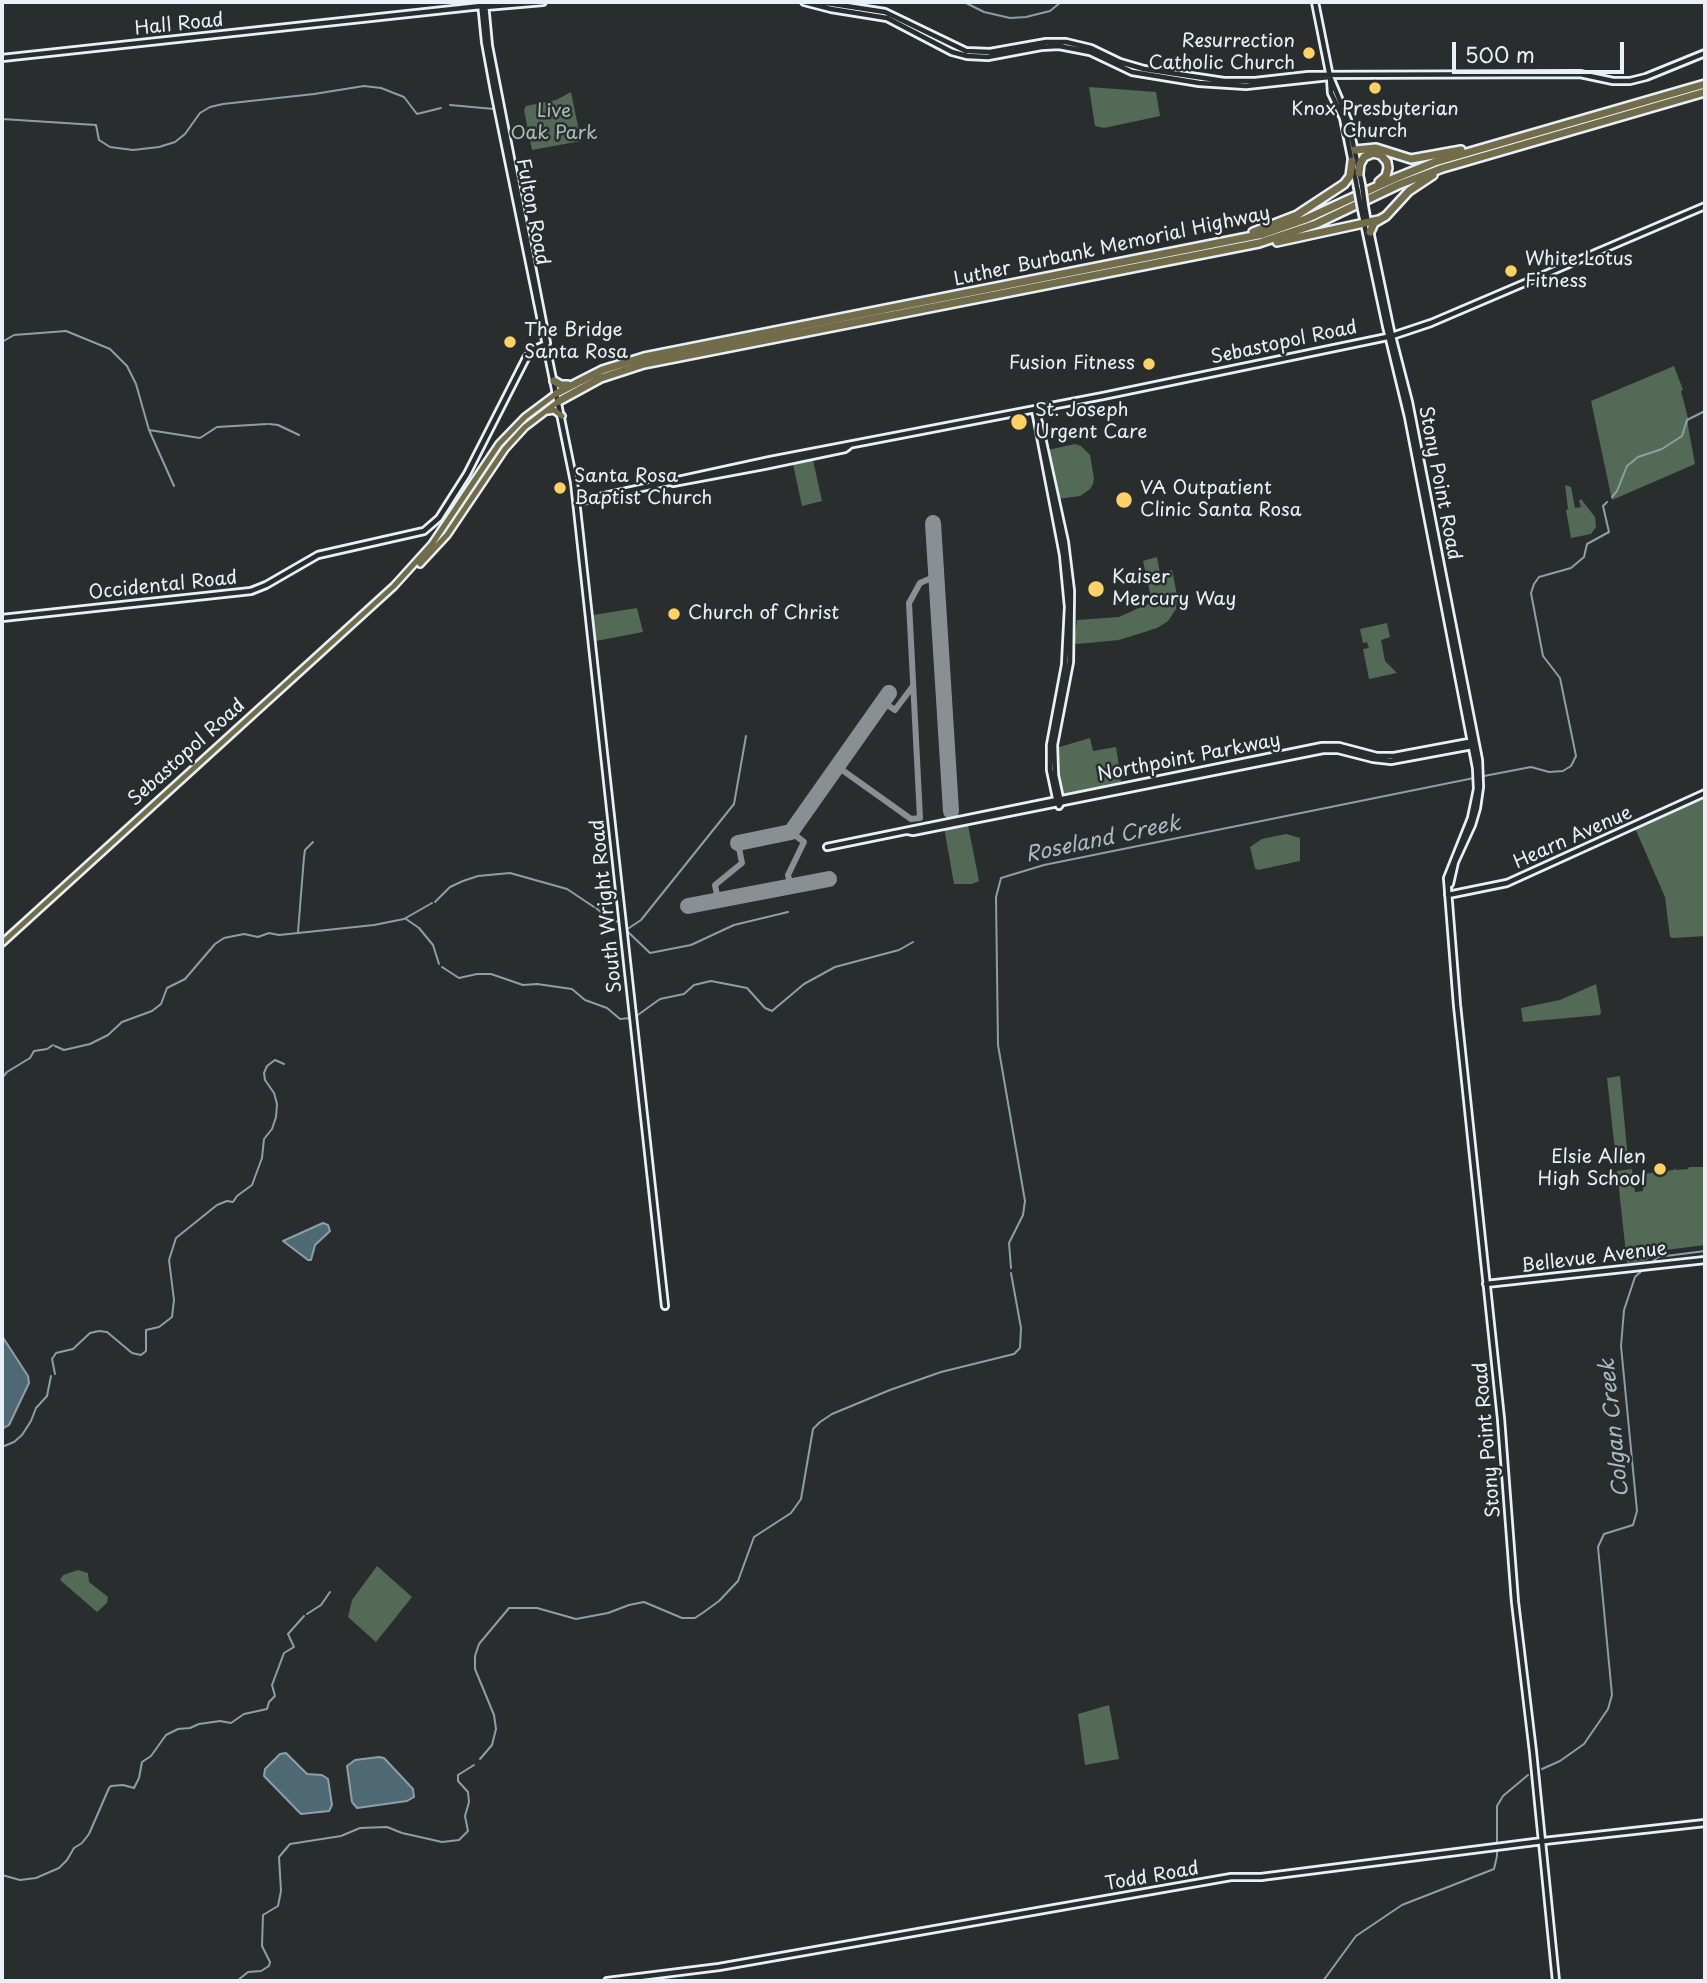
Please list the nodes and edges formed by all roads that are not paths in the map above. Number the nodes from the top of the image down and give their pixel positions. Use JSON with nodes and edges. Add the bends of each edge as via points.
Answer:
{"nodes":[{"id":1,"x":496,"y":2,"type":"edge"},
{"id":2,"x":543,"y":2,"type":"edge"},
{"id":3,"x":804,"y":2,"type":"edge"},
{"id":4,"x":820,"y":2,"type":"edge"},
{"id":5,"x":1315,"y":2,"type":"edge"},
{"id":6,"x":483,"y":4,"type":"edge"},
{"id":7,"x":1705,"y":53,"type":"edge"},
{"id":8,"x":2,"y":58,"type":"edge"},
{"id":9,"x":1330,"y":77,"type":"junction"},
{"id":10,"x":1705,"y":83,"type":"edge"},
{"id":11,"x":1694,"y":91,"type":"junction"},
{"id":12,"x":1705,"y":92,"type":"edge"},
{"id":13,"x":1493,"y":145,"type":"junction"},
{"id":14,"x":1354,"y":150,"type":"junction"},
{"id":15,"x":1501,"y":150,"type":"junction"},
{"id":16,"x":1352,"y":161,"type":"junction"},
{"id":17,"x":1359,"y":173,"type":"junction"},
{"id":18,"x":1359,"y":186,"type":"junction"},
{"id":19,"x":1342,"y":203,"type":"junction"},
{"id":20,"x":1705,"y":206,"type":"edge"},
{"id":21,"x":1392,"y":209,"type":"junction"},
{"id":22,"x":1366,"y":223,"type":"junction"},
{"id":23,"x":1370,"y":232,"type":"junction"},
{"id":24,"x":1245,"y":246,"type":"junction"},
{"id":25,"x":1156,"y":256,"type":"junction"},
{"id":26,"x":1390,"y":337,"type":"junction"},
{"id":27,"x":547,"y":344,"type":"junction"},
{"id":28,"x":1395,"y":367,"type":"junction"},
{"id":29,"x":1402,"y":377,"type":"junction"},
{"id":30,"x":554,"y":381,"type":"junction"},
{"id":31,"x":575,"y":382,"type":"junction"},
{"id":32,"x":558,"y":397,"type":"junction"},
{"id":33,"x":1035,"y":409,"type":"junction"},
{"id":34,"x":562,"y":416,"type":"junction"},
{"id":35,"x":526,"y":427,"type":"junction"},
{"id":36,"x":577,"y":502,"type":"junction"},
{"id":37,"x":394,"y":586,"type":"junction"},
{"id":38,"x":2,"y":618,"type":"edge"},
{"id":39,"x":1474,"y":743,"type":"junction"},
{"id":40,"x":1705,"y":793,"type":"edge"},
{"id":41,"x":1058,"y":800,"type":"junction"},
{"id":42,"x":827,"y":847,"type":"dead end"},
{"id":43,"x":1448,"y":895,"type":"junction"},
{"id":44,"x":2,"y":943,"type":"edge"},
{"id":45,"x":1705,"y":1260,"type":"edge"},
{"id":46,"x":1486,"y":1284,"type":"junction"},
{"id":47,"x":665,"y":1306,"type":"dead end"},
{"id":48,"x":1705,"y":1823,"type":"edge"},
{"id":49,"x":1541,"y":1841,"type":"junction"},
{"id":50,"x":607,"y":1981,"type":"edge"},
{"id":51,"x":1556,"y":1981,"type":"edge"}],
"edges":[{"from":1,"to":6,"type":"main road"},
{"from":2,"to":6,"type":"main road"},
{"from":3,"to":9,"type":"main road","via":[[887,18],[967,56],[1059,46],[1090,52],[1127,71],[1199,83],[1246,86]]},
{"from":4,"to":9,"type":"main road","via":[[885,12],[972,52],[1057,41],[1091,47],[1143,69],[1198,77],[1238,81]]},
{"from":5,"to":9,"type":"main road","name":"Stony Point Road"},
{"from":6,"to":8,"type":"main road","name":"Hall Road"},
{"from":6,"to":27,"type":"main road","name":"Fulton Road"},
{"from":7,"to":9,"type":"main road","via":[[1630,81],[1584,74]]},
{"from":9,"to":14,"type":"main road","name":"Stony Point Road","via":[[1348,120]]},
{"from":9,"to":16,"type":"main road","name":"Stony Point Road"},
{"from":10,"to":11,"type":"highway"},
{"from":11,"to":12,"type":"highway"},
{"from":11,"to":13,"type":"highway","name":"Luther Burbank Memorial Highway"},
{"from":11,"to":15,"type":"highway","name":"Luther Burbank Memorial Highway"},
{"from":13,"to":14,"type":"highway","via":[[1410,159],[1376,148]]},
{"from":13,"to":19,"type":"highway","name":"Luther Burbank Memorial Highway","via":[[1413,170]]},
{"from":14,"to":17,"type":"main road","name":"Stony Point Road"},
{"from":15,"to":21,"type":"highway","via":[[1425,179]]},
{"from":15,"to":24,"type":"highway","name":"Luther Burbank Memorial Highway","via":[[1428,173],[1309,227]]},
{"from":16,"to":18,"type":"main road","name":"Stony Point Road"},
{"from":16,"to":25,"type":"highway","via":[[1345,183],[1290,218],[1246,235]]},
{"from":17,"to":18,"type":"main road","name":"Stony Point Road"},
{"from":17,"to":19,"type":"highway","via":[[1360,162],[1368,154],[1378,154],[1387,162],[1385,178]]},
{"from":18,"to":22,"type":"main road","name":"Stony Point Road","bridge":true},
{"from":19,"to":25,"type":"highway","name":"Luther Burbank Memorial Highway","via":[[1263,234]]},
{"from":20,"to":26,"type":"main road","name":"Sebastopol Road"},
{"from":21,"to":22,"type":"highway"},
{"from":21,"to":23,"type":"highway"},
{"from":22,"to":23,"type":"main road","name":"Stony Point Road"},
{"from":22,"to":24,"type":"highway"},
{"from":22,"to":26,"type":"main road","name":"Stony Point Road"},
{"from":23,"to":26,"type":"main road","name":"Stony Point Road"},
{"from":24,"to":32,"type":"highway","name":"Luther Burbank Memorial Highway","via":[[651,362]]},
{"from":25,"to":31,"type":"highway","name":"Luther Burbank Memorial Highway","via":[[651,355]]},
{"from":26,"to":28,"type":"main road","name":"Stony Point Road"},
{"from":26,"to":29,"type":"main road","name":"Stony Point Road"},
{"from":26,"to":33,"type":"main road","name":"Sebastopol Road"},
{"from":27,"to":30,"type":"main road","name":"Fulton Road"},
{"from":27,"to":38,"type":"main road","name":"Occidental Road","via":[[526,358],[464,479],[437,520],[424,531],[321,554],[251,591]]},
{"from":28,"to":29,"type":"main road"},
{"from":28,"to":39,"type":"main road","name":"Stony Point Road"},
{"from":29,"to":39,"type":"main road","name":"Stony Point Road"},
{"from":30,"to":31,"type":"highway","via":[[562,385]]},
{"from":30,"to":32,"type":"main road","name":"Fulton Road"},
{"from":31,"to":32,"type":"highway","name":"Luther Burbank Memorial Highway"},
{"from":32,"to":34,"type":"main road","name":"Fulton Road"},
{"from":32,"to":35,"type":"main road","name":"Sebastopol Road"},
{"from":32,"to":37,"type":"main road","name":"Sebastopol Road","via":[[525,417],[499,444],[429,549]]},
{"from":33,"to":36,"type":"main road","name":"Sebastopol Road"},
{"from":33,"to":41,"type":"main road","via":[[1065,542],[1071,592],[1070,662],[1054,748]]},
{"from":34,"to":35,"type":"main road","via":[[551,410]]},
{"from":34,"to":36,"type":"main road","name":"South Wright Road"},
{"from":35,"to":37,"type":"main road","name":"Sebastopol Road","via":[[496,461],[443,540]]},
{"from":36,"to":47,"type":"main road","name":"South Wright Road"},
{"from":37,"to":44,"type":"main road","name":"Sebastopol Road"},
{"from":39,"to":41,"type":"main road","name":"Northpoint Parkway","via":[[1391,761],[1319,750]]},
{"from":39,"to":43,"type":"main road","name":"Stony Point Road","via":[[1480,779],[1478,808],[1455,862]]},
{"from":40,"to":43,"type":"main road","name":"Hearn Avenue","via":[[1507,883]]},
{"from":41,"to":42,"type":"main road","name":"Northpoint Parkway"},
{"from":43,"to":46,"type":"main road","name":"Stony Point Road"},
{"from":45,"to":46,"type":"main road","name":"Bellevue Avenue"},
{"from":46,"to":49,"type":"main road","name":"Stony Point Road"},
{"from":48,"to":49,"type":"main road","name":"Todd Road"},
{"from":49,"to":50,"type":"main road","name":"Todd Road","via":[[1231,1877],[719,1967]]},
{"from":49,"to":51,"type":"main road","name":"Stony Point Road"}]}
